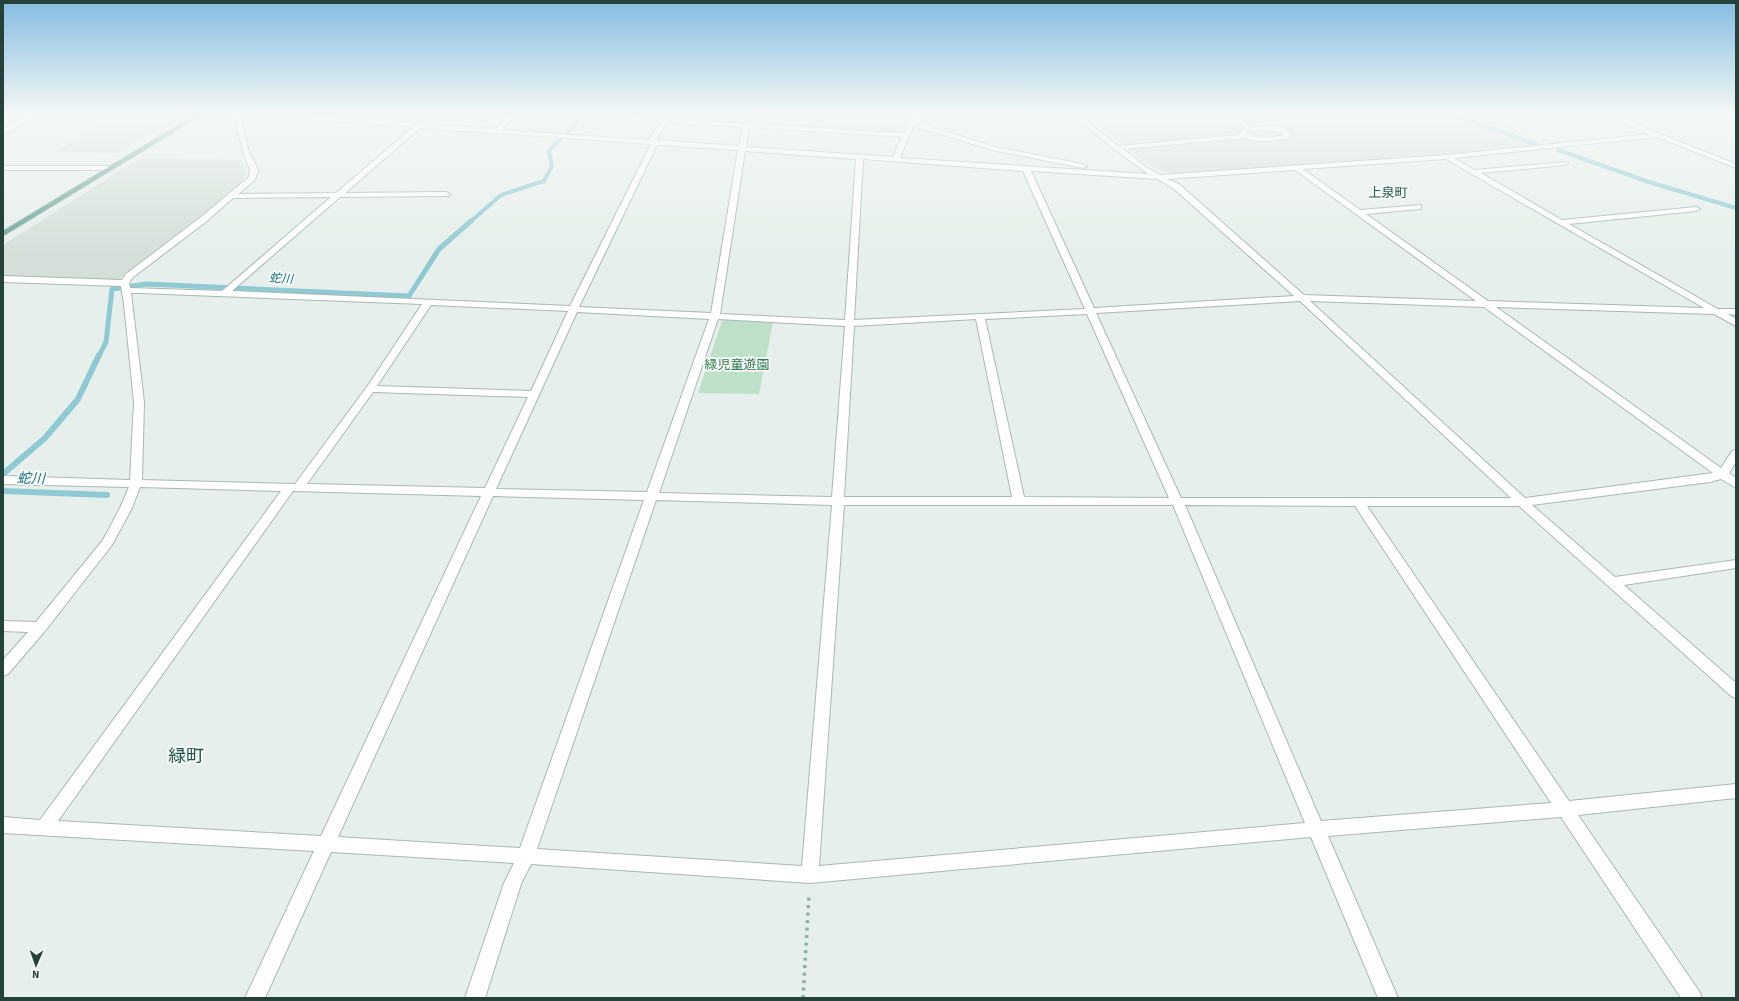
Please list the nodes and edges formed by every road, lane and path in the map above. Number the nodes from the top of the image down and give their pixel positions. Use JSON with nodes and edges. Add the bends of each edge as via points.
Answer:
{"nodes":[{"id":1,"x":122,"y":161,"type":"edge"},
{"id":2,"x":250,"y":161,"type":"edge"},
{"id":3,"x":378,"y":161,"type":"edge"},
{"id":4,"x":644,"y":161,"type":"edge"},
{"id":5,"x":741,"y":161,"type":"edge"},
{"id":6,"x":860,"y":161,"type":"edge"},
{"id":7,"x":918,"y":161,"type":"edge"},
{"id":8,"x":1051,"y":161,"type":"edge"},
{"id":9,"x":1132,"y":161,"type":"edge"},
{"id":10,"x":1396,"y":161,"type":"edge"},
{"id":11,"x":1454,"y":161,"type":"edge"},
{"id":12,"x":1723,"y":161,"type":"edge"},
{"id":13,"x":1565,"y":164,"type":"dead end"},
{"id":14,"x":1736,"y":166,"type":"edge"},
{"id":15,"x":3,"y":168,"type":"edge"},
{"id":16,"x":19,"y":168,"type":"junction"},
{"id":17,"x":110,"y":168,"type":"junction"},
{"id":18,"x":1297,"y":168,"type":"junction"},
{"id":19,"x":1026,"y":169,"type":"junction"},
{"id":20,"x":1474,"y":172,"type":"junction"},
{"id":21,"x":1121,"y":175,"type":"junction"},
{"id":22,"x":3,"y":177,"type":"edge"},
{"id":23,"x":1158,"y":177,"type":"junction"},
{"id":24,"x":446,"y":194,"type":"dead end"},
{"id":25,"x":338,"y":195,"type":"junction"},
{"id":26,"x":231,"y":196,"type":"junction"},
{"id":27,"x":1418,"y":207,"type":"dead end"},
{"id":28,"x":1696,"y":209,"type":"dead end"},
{"id":29,"x":1360,"y":212,"type":"junction"},
{"id":30,"x":1561,"y":222,"type":"junction"},
{"id":31,"x":3,"y":234,"type":"edge"},
{"id":32,"x":3,"y":279,"type":"edge"},
{"id":33,"x":126,"y":287,"type":"junction"},
{"id":34,"x":226,"y":292,"type":"junction"},
{"id":35,"x":1302,"y":298,"type":"junction"},
{"id":36,"x":428,"y":302,"type":"junction"},
{"id":37,"x":1489,"y":305,"type":"junction"},
{"id":38,"x":574,"y":308,"type":"junction"},
{"id":39,"x":1091,"y":311,"type":"junction"},
{"id":40,"x":1717,"y":312,"type":"junction"},
{"id":41,"x":1736,"y":312,"type":"edge"},
{"id":42,"x":715,"y":315,"type":"junction"},
{"id":43,"x":980,"y":317,"type":"junction"},
{"id":44,"x":848,"y":323,"type":"junction"},
{"id":45,"x":1736,"y":323,"type":"edge"},
{"id":46,"x":370,"y":389,"type":"junction"},
{"id":47,"x":534,"y":394,"type":"junction"},
{"id":48,"x":1736,"y":453,"type":"edge"},
{"id":49,"x":1722,"y":474,"type":"junction"},
{"id":50,"x":3,"y":480,"type":"edge"},
{"id":51,"x":136,"y":483,"type":"junction"},
{"id":52,"x":1736,"y":484,"type":"edge"},
{"id":53,"x":295,"y":487,"type":"junction"},
{"id":54,"x":489,"y":492,"type":"junction"},
{"id":55,"x":653,"y":496,"type":"junction"},
{"id":56,"x":838,"y":501,"type":"junction"},
{"id":57,"x":1019,"y":501,"type":"junction"},
{"id":58,"x":1177,"y":501,"type":"junction"},
{"id":59,"x":1358,"y":501,"type":"junction"},
{"id":60,"x":1522,"y":502,"type":"junction"},
{"id":61,"x":1736,"y":564,"type":"edge"},
{"id":62,"x":1612,"y":582,"type":"junction"},
{"id":63,"x":3,"y":626,"type":"edge"},
{"id":64,"x":40,"y":627,"type":"junction"},
{"id":65,"x":3,"y":670,"type":"edge"},
{"id":66,"x":1736,"y":692,"type":"edge"},
{"id":67,"x":1736,"y":791,"type":"edge"},
{"id":68,"x":1564,"y":809,"type":"junction"},
{"id":69,"x":3,"y":825,"type":"edge"},
{"id":70,"x":44,"y":827,"type":"junction"},
{"id":71,"x":1318,"y":829,"type":"junction"},
{"id":72,"x":327,"y":845,"type":"junction"},
{"id":73,"x":526,"y":856,"type":"junction"},
{"id":74,"x":810,"y":875,"type":"junction"},
{"id":75,"x":255,"y":998,"type":"edge"},
{"id":76,"x":475,"y":998,"type":"edge"},
{"id":77,"x":803,"y":998,"type":"edge"},
{"id":78,"x":1388,"y":998,"type":"edge"},
{"id":79,"x":1692,"y":998,"type":"edge"}],
"edges":[{"from":1,"to":17,"type":"main road"},
{"from":2,"to":26,"type":"street","via":[[254,170],[252,178]]},
{"from":3,"to":25,"type":"street"},
{"from":4,"to":38,"type":"street"},
{"from":5,"to":42,"type":"street"},
{"from":6,"to":44,"type":"street"},
{"from":7,"to":19,"type":"street"},
{"from":8,"to":21,"type":"street"},
{"from":9,"to":23,"type":"street"},
{"from":10,"to":18,"type":"street"},
{"from":11,"to":20,"type":"street"},
{"from":12,"to":14,"type":"street"},
{"from":13,"to":20,"type":"street"},
{"from":15,"to":16,"type":"street"},
{"from":16,"to":17,"type":"street"},
{"from":16,"to":22,"type":"street"},
{"from":17,"to":31,"type":"main road"},
{"from":18,"to":23,"type":"street"},
{"from":18,"to":29,"type":"street"},
{"from":19,"to":21,"type":"street"},
{"from":19,"to":39,"type":"street"},
{"from":20,"to":30,"type":"street"},
{"from":21,"to":23,"type":"street"},
{"from":23,"to":35,"type":"street","via":[[1176,186]]},
{"from":24,"to":25,"type":"street"},
{"from":25,"to":26,"type":"street"},
{"from":25,"to":34,"type":"street"},
{"from":26,"to":33,"type":"street","via":[[129,276]]},
{"from":27,"to":29,"type":"street"},
{"from":28,"to":30,"type":"street"},
{"from":29,"to":37,"type":"street"},
{"from":30,"to":40,"type":"street"},
{"from":32,"to":33,"type":"street"},
{"from":33,"to":34,"type":"street","via":[[139,290]]},
{"from":33,"to":51,"type":"street","via":[[139,402]]},
{"from":34,"to":36,"type":"street"},
{"from":35,"to":37,"type":"street"},
{"from":35,"to":39,"type":"street"},
{"from":35,"to":60,"type":"street"},
{"from":36,"to":38,"type":"street"},
{"from":36,"to":46,"type":"street"},
{"from":37,"to":40,"type":"street"},
{"from":37,"to":49,"type":"street"},
{"from":38,"to":42,"type":"street"},
{"from":38,"to":47,"type":"street"},
{"from":39,"to":43,"type":"street"},
{"from":39,"to":58,"type":"street"},
{"from":40,"to":41,"type":"street"},
{"from":40,"to":45,"type":"street"},
{"from":42,"to":44,"type":"street"},
{"from":42,"to":55,"type":"street"},
{"from":43,"to":44,"type":"street"},
{"from":43,"to":57,"type":"street"},
{"from":44,"to":56,"type":"street"},
{"from":46,"to":47,"type":"street"},
{"from":46,"to":53,"type":"street"},
{"from":47,"to":54,"type":"street"},
{"from":48,"to":49,"type":"street"},
{"from":49,"to":52,"type":"street"},
{"from":49,"to":60,"type":"street","via":[[1710,478]]},
{"from":50,"to":51,"type":"street"},
{"from":51,"to":53,"type":"street"},
{"from":51,"to":64,"type":"street","via":[[108,542]]},
{"from":53,"to":54,"type":"street"},
{"from":53,"to":70,"type":"street"},
{"from":54,"to":55,"type":"street"},
{"from":54,"to":72,"type":"street"},
{"from":55,"to":56,"type":"street"},
{"from":55,"to":73,"type":"street"},
{"from":56,"to":57,"type":"street"},
{"from":56,"to":74,"type":"street"},
{"from":57,"to":58,"type":"street"},
{"from":58,"to":59,"type":"street"},
{"from":58,"to":71,"type":"street"},
{"from":59,"to":60,"type":"street"},
{"from":59,"to":68,"type":"street"},
{"from":60,"to":62,"type":"street"},
{"from":61,"to":62,"type":"street"},
{"from":62,"to":66,"type":"street"},
{"from":63,"to":64,"type":"street"},
{"from":64,"to":65,"type":"street"},
{"from":67,"to":68,"type":"street"},
{"from":68,"to":71,"type":"street"},
{"from":68,"to":79,"type":"street"},
{"from":69,"to":70,"type":"street"},
{"from":70,"to":72,"type":"street"},
{"from":71,"to":74,"type":"street"},
{"from":71,"to":78,"type":"street"},
{"from":72,"to":73,"type":"street"},
{"from":72,"to":75,"type":"street"},
{"from":73,"to":74,"type":"street"},
{"from":73,"to":76,"type":"street","via":[[513,883]]},
{"from":74,"to":77,"type":"path"}]}
